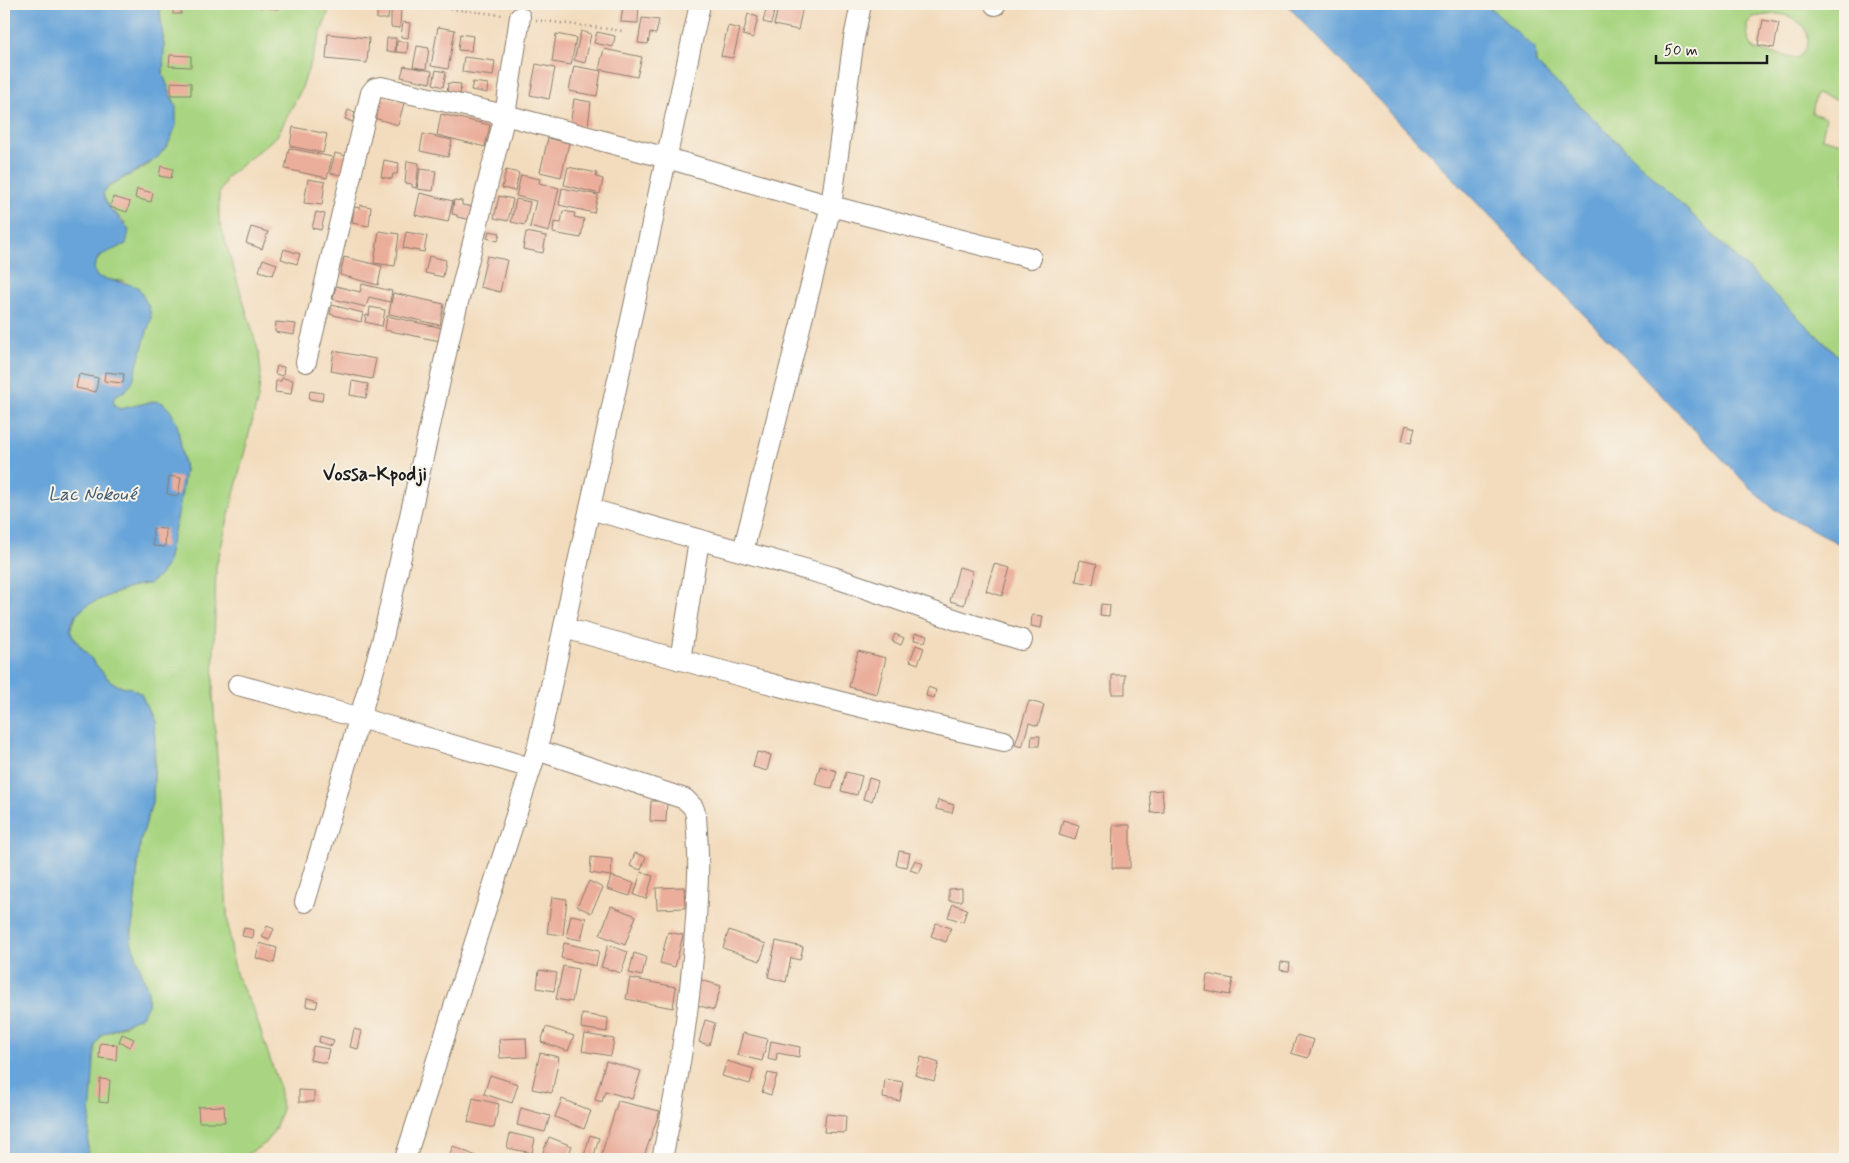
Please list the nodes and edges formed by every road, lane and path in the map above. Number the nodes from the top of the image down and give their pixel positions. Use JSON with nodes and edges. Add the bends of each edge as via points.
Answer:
{"nodes":[{"id":1,"x":700,"y":4,"type":"edge"},
{"id":2,"x":861,"y":4,"type":"edge"},
{"id":3,"x":520,"y":18,"type":"dead end"},
{"id":4,"x":505,"y":115,"type":"junction"},
{"id":5,"x":666,"y":158,"type":"junction"},
{"id":6,"x":831,"y":206,"type":"junction"},
{"id":7,"x":1031,"y":258,"type":"dead end"},
{"id":8,"x":306,"y":362,"type":"dead end"},
{"id":9,"x":590,"y":509,"type":"junction"},
{"id":10,"x":699,"y":540,"type":"junction"},
{"id":11,"x":742,"y":551,"type":"junction"},
{"id":12,"x":564,"y":628,"type":"junction"},
{"id":13,"x":1022,"y":640,"type":"dead end"},
{"id":14,"x":680,"y":660,"type":"junction"},
{"id":15,"x":238,"y":685,"type":"dead end"},
{"id":16,"x":360,"y":718,"type":"junction"},
{"id":17,"x":1004,"y":741,"type":"dead end"},
{"id":18,"x":534,"y":759,"type":"junction"},
{"id":19,"x":305,"y":902,"type":"dead end"},
{"id":20,"x":404,"y":1159,"type":"edge"},
{"id":21,"x":662,"y":1159,"type":"edge"}],
"edges":[{"from":1,"to":5,"type":"street"},
{"from":2,"to":6,"type":"street"},
{"from":3,"to":4,"type":"street"},
{"from":4,"to":5,"type":"street"},
{"from":4,"to":8,"type":"street","via":[[375,88]]},
{"from":4,"to":16,"type":"street","via":[[453,322],[382,642]]},
{"from":5,"to":6,"type":"street"},
{"from":5,"to":9,"type":"street"},
{"from":6,"to":7,"type":"street"},
{"from":6,"to":11,"type":"street"},
{"from":9,"to":10,"type":"street"},
{"from":9,"to":12,"type":"street"},
{"from":10,"to":11,"type":"street"},
{"from":10,"to":14,"type":"street"},
{"from":11,"to":13,"type":"street","via":[[833,577]]},
{"from":12,"to":14,"type":"street"},
{"from":12,"to":18,"type":"street"},
{"from":14,"to":17,"type":"street"},
{"from":15,"to":16,"type":"street"},
{"from":16,"to":18,"type":"street"},
{"from":16,"to":19,"type":"street"},
{"from":18,"to":20,"type":"street"},
{"from":18,"to":21,"type":"street","via":[[685,799],[696,814],[698,874],[688,1011]]}]}
